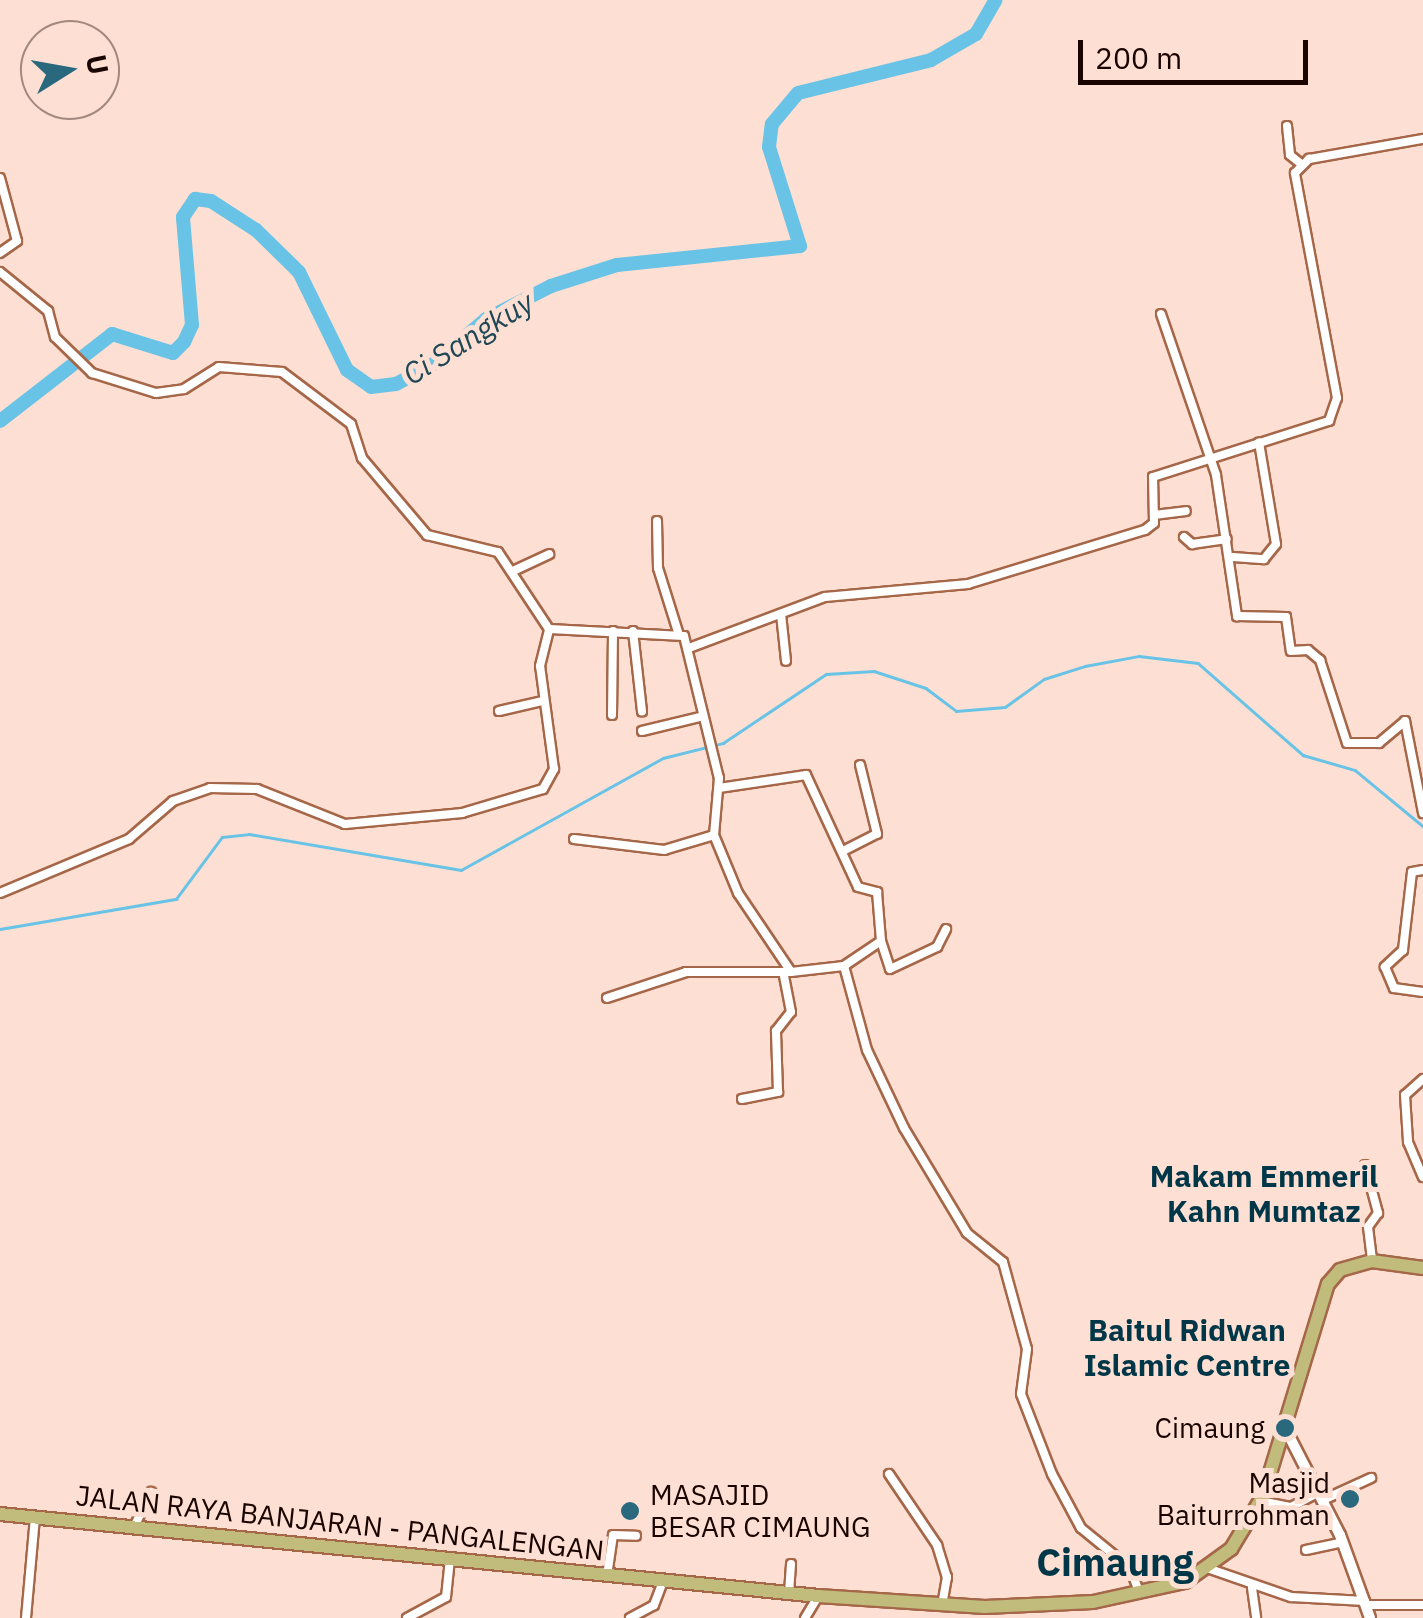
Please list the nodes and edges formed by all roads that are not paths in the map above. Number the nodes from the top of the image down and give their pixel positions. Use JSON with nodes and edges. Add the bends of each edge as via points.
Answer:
{"nodes":[{"id":1,"x":1286,"y":126,"type":"dead end"},
{"id":2,"x":1423,"y":139,"type":"edge"},
{"id":3,"x":1300,"y":163,"type":"junction"},
{"id":4,"x":0,"y":178,"type":"edge"},
{"id":5,"x":0,"y":252,"type":"edge"},
{"id":6,"x":0,"y":272,"type":"edge"},
{"id":7,"x":1161,"y":314,"type":"dead end"},
{"id":8,"x":1259,"y":442,"type":"junction"},
{"id":9,"x":1211,"y":457,"type":"junction"},
{"id":10,"x":1186,"y":511,"type":"dead end"},
{"id":11,"x":1154,"y":515,"type":"junction"},
{"id":12,"x":658,"y":522,"type":"dead end"},
{"id":13,"x":1184,"y":537,"type":"dead end"},
{"id":14,"x":1227,"y":539,"type":"junction"},
{"id":15,"x":549,"y":554,"type":"dead end"},
{"id":16,"x":1233,"y":557,"type":"junction"},
{"id":17,"x":513,"y":571,"type":"junction"},
{"id":18,"x":781,"y":614,"type":"junction"},
{"id":19,"x":549,"y":629,"type":"junction"},
{"id":20,"x":613,"y":630,"type":"junction"},
{"id":21,"x":634,"y":631,"type":"junction"},
{"id":22,"x":678,"y":632,"type":"junction"},
{"id":23,"x":689,"y":648,"type":"junction"},
{"id":24,"x":786,"y":661,"type":"dead end"},
{"id":25,"x":542,"y":701,"type":"junction"},
{"id":26,"x":498,"y":711,"type":"dead end"},
{"id":27,"x":642,"y":712,"type":"dead end"},
{"id":28,"x":612,"y":714,"type":"dead end"},
{"id":29,"x":700,"y":717,"type":"junction"},
{"id":30,"x":642,"y":732,"type":"dead end"},
{"id":31,"x":860,"y":765,"type":"dead end"},
{"id":32,"x":719,"y":788,"type":"junction"},
{"id":33,"x":1423,"y":814,"type":"edge"},
{"id":34,"x":714,"y":836,"type":"junction"},
{"id":35,"x":574,"y":839,"type":"dead end"},
{"id":36,"x":843,"y":851,"type":"junction"},
{"id":37,"x":1423,"y":870,"type":"edge"},
{"id":38,"x":0,"y":892,"type":"edge"},
{"id":39,"x":946,"y":929,"type":"dead end"},
{"id":40,"x":881,"y":941,"type":"junction"},
{"id":41,"x":844,"y":966,"type":"junction"},
{"id":42,"x":788,"y":974,"type":"junction"},
{"id":43,"x":1423,"y":992,"type":"edge"},
{"id":44,"x":607,"y":998,"type":"dead end"},
{"id":45,"x":1423,"y":1079,"type":"edge"},
{"id":46,"x":742,"y":1099,"type":"dead end"},
{"id":47,"x":1365,"y":1165,"type":"dead end"},
{"id":48,"x":1423,"y":1176,"type":"edge"},
{"id":49,"x":1372,"y":1261,"type":"junction"},
{"id":50,"x":1423,"y":1268,"type":"edge"},
{"id":51,"x":1285,"y":1428,"type":"junction"},
{"id":52,"x":890,"y":1474,"type":"dead end"},
{"id":53,"x":1371,"y":1478,"type":"dead end"},
{"id":54,"x":151,"y":1492,"type":"dead end"},
{"id":55,"x":1321,"y":1496,"type":"junction"},
{"id":56,"x":1260,"y":1501,"type":"junction"},
{"id":57,"x":0,"y":1514,"type":"edge"},
{"id":58,"x":35,"y":1518,"type":"junction"},
{"id":59,"x":135,"y":1524,"type":"junction"},
{"id":60,"x":636,"y":1536,"type":"dead end"},
{"id":61,"x":1343,"y":1542,"type":"junction"},
{"id":62,"x":1306,"y":1550,"type":"dead end"},
{"id":63,"x":450,"y":1561,"type":"junction"},
{"id":64,"x":791,"y":1564,"type":"dead end"},
{"id":65,"x":1210,"y":1569,"type":"junction"},
{"id":66,"x":607,"y":1576,"type":"junction"},
{"id":67,"x":663,"y":1582,"type":"junction"},
{"id":68,"x":1252,"y":1588,"type":"junction"},
{"id":69,"x":789,"y":1593,"type":"junction"},
{"id":70,"x":1139,"y":1593,"type":"junction"},
{"id":71,"x":818,"y":1596,"type":"junction"},
{"id":72,"x":1366,"y":1603,"type":"junction"},
{"id":73,"x":1423,"y":1605,"type":"edge"},
{"id":74,"x":1079,"y":1607,"type":"edge"},
{"id":75,"x":939,"y":1609,"type":"edge"},
{"id":76,"x":1019,"y":1612,"type":"edge"},
{"id":77,"x":26,"y":1618,"type":"edge"},
{"id":78,"x":407,"y":1618,"type":"edge"},
{"id":79,"x":630,"y":1618,"type":"edge"},
{"id":80,"x":805,"y":1618,"type":"edge"},
{"id":81,"x":1256,"y":1618,"type":"edge"},
{"id":82,"x":1370,"y":1618,"type":"edge"}],
"edges":[{"from":1,"to":3,"type":"street","via":[[1290,155]]},
{"from":2,"to":3,"type":"street"},
{"from":3,"to":8,"type":"street","via":[[1296,190],[1337,408],[1323,424]]},
{"from":4,"to":5,"type":"street","via":[[16,241]]},
{"from":6,"to":17,"type":"street","via":[[48,312],[72,360],[92,373],[156,393],[184,389],[220,366],[282,372],[351,424],[362,458],[420,529],[441,542],[493,549]]},
{"from":7,"to":9,"type":"street"},
{"from":8,"to":9,"type":"street"},
{"from":8,"to":16,"type":"street","via":[[1276,544],[1264,559]]},
{"from":9,"to":11,"type":"street","via":[[1153,477]]},
{"from":9,"to":14,"type":"street"},
{"from":10,"to":11,"type":"street"},
{"from":11,"to":18,"type":"street","via":[[1150,528],[985,581],[825,597]]},
{"from":12,"to":22,"type":"street","via":[[658,568]]},
{"from":13,"to":14,"type":"street","via":[[1192,544]]},
{"from":14,"to":16,"type":"street"},
{"from":15,"to":17,"type":"street"},
{"from":16,"to":33,"type":"street","via":[[1237,616],[1286,617],[1291,651],[1308,650],[1320,660],[1347,743],[1379,744],[1406,721]]},
{"from":17,"to":19,"type":"street","via":[[522,597]]},
{"from":18,"to":23,"type":"street"},
{"from":18,"to":24,"type":"street"},
{"from":19,"to":20,"type":"street"},
{"from":19,"to":25,"type":"street"},
{"from":20,"to":21,"type":"street"},
{"from":20,"to":28,"type":"street"},
{"from":21,"to":22,"type":"street"},
{"from":21,"to":27,"type":"street"},
{"from":22,"to":23,"type":"street"},
{"from":23,"to":29,"type":"street"},
{"from":25,"to":26,"type":"street"},
{"from":25,"to":38,"type":"street","via":[[554,769],[540,790],[462,813],[345,824],[257,789],[210,788],[172,801],[130,839]]},
{"from":29,"to":30,"type":"street"},
{"from":29,"to":32,"type":"street"},
{"from":31,"to":36,"type":"street","via":[[877,834]]},
{"from":32,"to":34,"type":"street"},
{"from":32,"to":36,"type":"street","via":[[804,773]]},
{"from":34,"to":35,"type":"street","via":[[664,850]]},
{"from":34,"to":42,"type":"street","via":[[738,893]]},
{"from":36,"to":40,"type":"street","via":[[860,890],[876,890]]},
{"from":37,"to":43,"type":"street","via":[[1412,872],[1402,950],[1386,967],[1394,988]]},
{"from":39,"to":40,"type":"street","via":[[938,947],[890,969]]},
{"from":40,"to":41,"type":"street"},
{"from":41,"to":42,"type":"street"},
{"from":41,"to":70,"type":"street","via":[[867,1050],[904,1128],[966,1233],[1003,1262],[1027,1349],[1021,1394],[1052,1474],[1081,1528],[1130,1568]]},
{"from":42,"to":44,"type":"street","via":[[686,972]]},
{"from":42,"to":46,"type":"street","via":[[790,1012],[776,1031],[778,1092]]},
{"from":45,"to":48,"type":"street","via":[[1407,1085],[1404,1095],[1408,1142]]},
{"from":47,"to":49,"type":"street","via":[[1378,1213],[1368,1226]]},
{"from":49,"to":50,"type":"main road"},
{"from":49,"to":51,"type":"main road","via":[[1340,1270],[1328,1284],[1297,1366]]},
{"from":51,"to":55,"type":"street"},
{"from":51,"to":56,"type":"main road"},
{"from":52,"to":75,"type":"street","via":[[937,1545],[947,1576]]},
{"from":53,"to":55,"type":"street"},
{"from":54,"to":59,"type":"street"},
{"from":55,"to":56,"type":"street","via":[[1280,1509]]},
{"from":55,"to":61,"type":"street"},
{"from":56,"to":65,"type":"main road"},
{"from":57,"to":58,"type":"main road","name":"JALAN RAYA BANJARAN - PANGALENGAN"},
{"from":58,"to":59,"type":"main road","name":"JALAN RAYA BANJARAN - PANGALENGAN"},
{"from":58,"to":77,"type":"street"},
{"from":59,"to":63,"type":"main road","name":"JALAN RAYA BANJARAN - PANGALENGAN"},
{"from":60,"to":66,"type":"street","via":[[613,1534]]},
{"from":61,"to":62,"type":"street"},
{"from":61,"to":72,"type":"street"},
{"from":63,"to":66,"type":"main road","name":"JALAN RAYA BANJARAN - PANGALENGAN"},
{"from":63,"to":78,"type":"street","via":[[446,1596]]},
{"from":64,"to":69,"type":"street"},
{"from":65,"to":68,"type":"street"},
{"from":65,"to":70,"type":"main road","name":"JALAN RAYA BANJARAN - PANGALENGAN"},
{"from":66,"to":67,"type":"main road","name":"JALAN RAYA BANJARAN - PANGALENGAN"},
{"from":67,"to":69,"type":"main road","name":"JALAN RAYA BANJARAN - PANGALENGAN"},
{"from":67,"to":79,"type":"street","via":[[654,1605]]},
{"from":68,"to":72,"type":"street"},
{"from":68,"to":81,"type":"street"},
{"from":69,"to":71,"type":"main road","name":"JALAN RAYA BANJARAN - PANGALENGAN"},
{"from":70,"to":74,"type":"main road","name":"JALAN RAYA BANJARAN - PANGALENGAN"},
{"from":71,"to":75,"type":"main road","name":"JALAN RAYA BANJARAN - PANGALENGAN"},
{"from":71,"to":80,"type":"street"},
{"from":72,"to":73,"type":"street"},
{"from":72,"to":82,"type":"street"},
{"from":74,"to":76,"type":"main road","name":"JALAN RAYA BANJARAN - PANGALENGAN"},
{"from":75,"to":76,"type":"main road","name":"JALAN RAYA BANJARAN - PANGALENGAN"}]}
